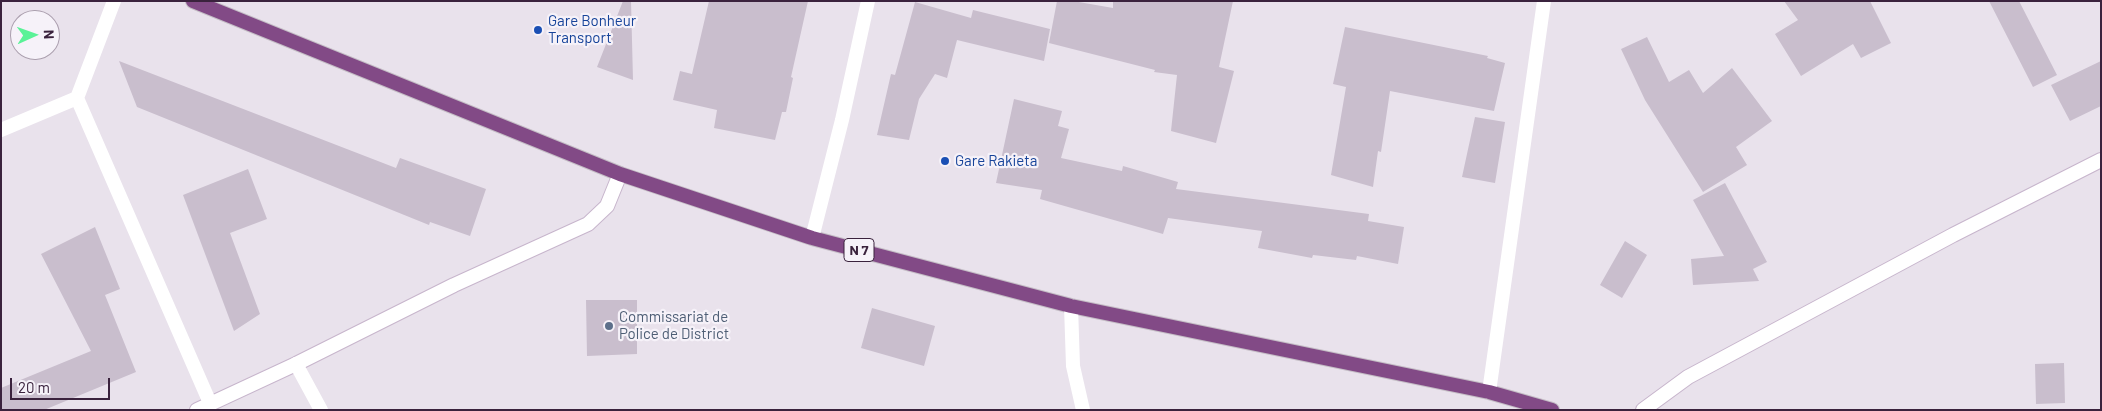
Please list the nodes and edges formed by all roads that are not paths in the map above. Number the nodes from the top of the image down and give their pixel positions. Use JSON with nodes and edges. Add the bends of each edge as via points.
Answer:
{"nodes":[{"id":1,"x":114,"y":1,"type":"edge"},
{"id":2,"x":193,"y":1,"type":"edge"},
{"id":3,"x":868,"y":1,"type":"edge"},
{"id":4,"x":1544,"y":1,"type":"edge"},
{"id":5,"x":77,"y":98,"type":"junction"},
{"id":6,"x":1,"y":130,"type":"edge"},
{"id":7,"x":2101,"y":160,"type":"edge"},
{"id":8,"x":620,"y":174,"type":"junction"},
{"id":9,"x":812,"y":238,"type":"junction"},
{"id":10,"x":1071,"y":306,"type":"junction"},
{"id":11,"x":296,"y":364,"type":"junction"},
{"id":12,"x":1489,"y":392,"type":"junction"},
{"id":13,"x":210,"y":403,"type":"junction"},
{"id":14,"x":197,"y":410,"type":"edge"},
{"id":15,"x":321,"y":410,"type":"edge"},
{"id":16,"x":1083,"y":410,"type":"edge"},
{"id":17,"x":1552,"y":410,"type":"edge"},
{"id":18,"x":1642,"y":410,"type":"edge"}],
"edges":[{"from":1,"to":5,"type":"street"},
{"from":2,"to":8,"type":"highway","number":"N 7"},
{"from":3,"to":9,"type":"street"},
{"from":4,"to":12,"type":"street"},
{"from":5,"to":6,"type":"street"},
{"from":5,"to":13,"type":"street"},
{"from":7,"to":18,"type":"street","via":[[1688,377]]},
{"from":8,"to":9,"type":"highway","number":"N 7"},
{"from":8,"to":11,"type":"street","via":[[607,206],[588,224],[454,285]]},
{"from":9,"to":10,"type":"highway","number":"N 7"},
{"from":10,"to":12,"type":"highway","number":"N 7"},
{"from":10,"to":16,"type":"street","via":[[1073,366]]},
{"from":11,"to":13,"type":"street"},
{"from":11,"to":15,"type":"street"},
{"from":12,"to":17,"type":"highway","number":"N 7"},
{"from":13,"to":14,"type":"street"}]}
